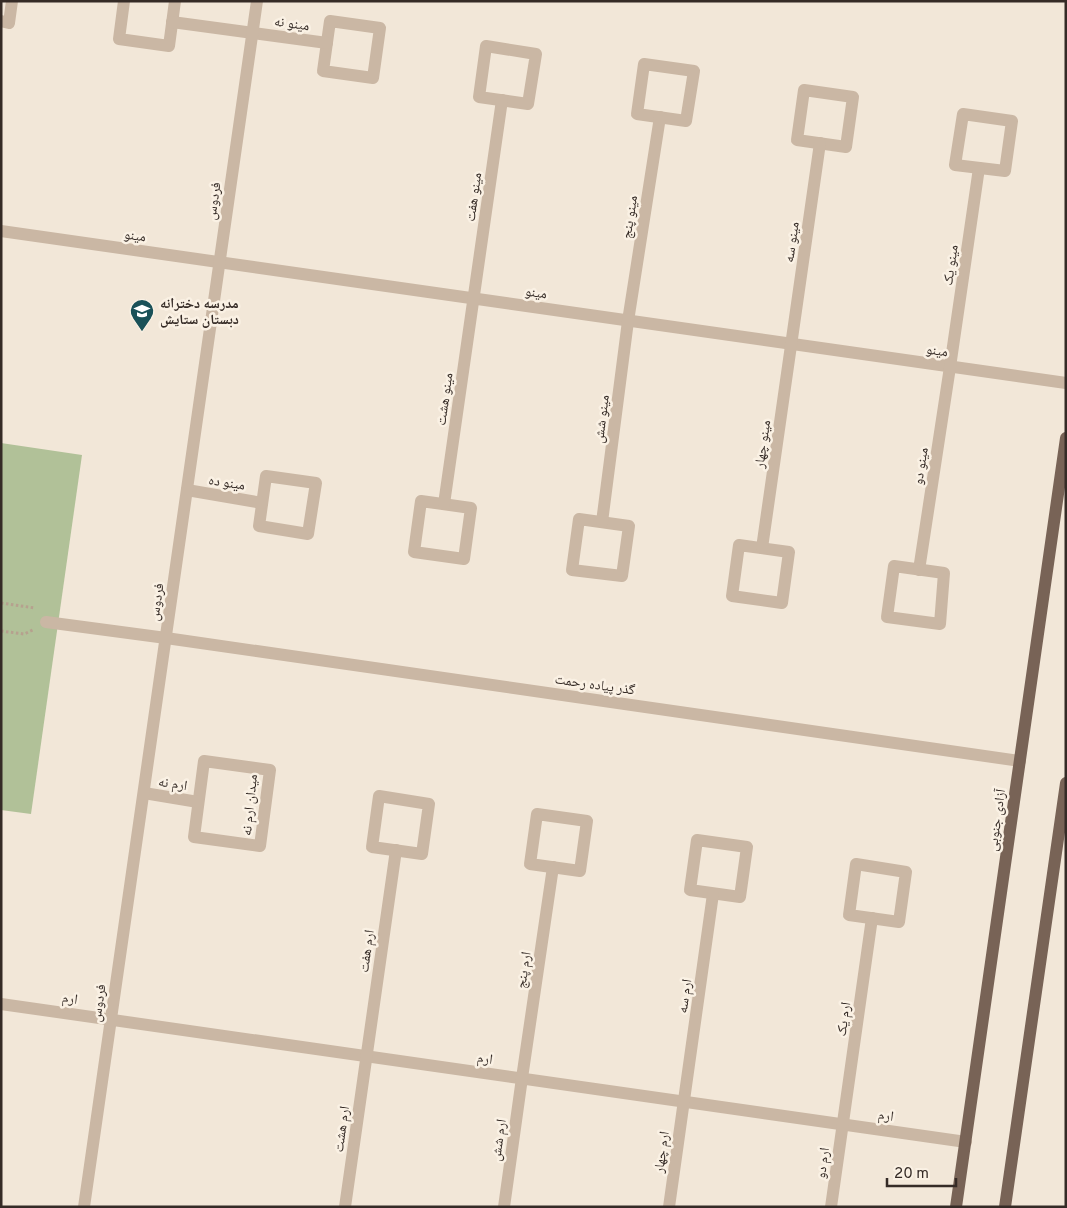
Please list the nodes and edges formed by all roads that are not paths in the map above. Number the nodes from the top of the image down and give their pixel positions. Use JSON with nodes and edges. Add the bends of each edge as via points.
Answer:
{"nodes":[{"id":1,"x":12,"y":1,"type":"edge"},
{"id":2,"x":124,"y":1,"type":"edge"},
{"id":3,"x":175,"y":1,"type":"edge"},
{"id":4,"x":257,"y":1,"type":"edge"},
{"id":5,"x":1,"y":21,"type":"edge"},
{"id":6,"x":172,"y":22,"type":"junction"},
{"id":7,"x":252,"y":33,"type":"junction"},
{"id":8,"x":327,"y":43,"type":"junction"},
{"id":9,"x":502,"y":100,"type":"junction"},
{"id":10,"x":660,"y":117,"type":"junction"},
{"id":11,"x":820,"y":144,"type":"junction"},
{"id":12,"x":979,"y":168,"type":"junction"},
{"id":13,"x":1,"y":231,"type":"edge"},
{"id":14,"x":220,"y":262,"type":"junction"},
{"id":15,"x":474,"y":298,"type":"junction"},
{"id":16,"x":628,"y":321,"type":"junction"},
{"id":17,"x":792,"y":344,"type":"junction"},
{"id":18,"x":950,"y":367,"type":"junction"},
{"id":19,"x":1066,"y":383,"type":"edge"},
{"id":20,"x":1066,"y":438,"type":"edge"},
{"id":21,"x":187,"y":490,"type":"junction"},
{"id":22,"x":262,"y":503,"type":"junction"},
{"id":23,"x":444,"y":504,"type":"junction"},
{"id":24,"x":1061,"y":509,"type":"edge"},
{"id":25,"x":602,"y":522,"type":"junction"},
{"id":26,"x":762,"y":548,"type":"junction"},
{"id":27,"x":919,"y":570,"type":"junction"},
{"id":28,"x":46,"y":622,"type":"road end"},
{"id":29,"x":166,"y":638,"type":"junction"},
{"id":30,"x":1020,"y":761,"type":"junction"},
{"id":31,"x":1066,"y":783,"type":"edge"},
{"id":32,"x":144,"y":793,"type":"junction"},
{"id":33,"x":198,"y":802,"type":"junction"},
{"id":34,"x":396,"y":850,"type":"junction"},
{"id":35,"x":553,"y":867,"type":"junction"},
{"id":36,"x":713,"y":894,"type":"junction"},
{"id":37,"x":872,"y":918,"type":"junction"},
{"id":38,"x":1,"y":1004,"type":"edge"},
{"id":39,"x":111,"y":1019,"type":"junction"},
{"id":40,"x":366,"y":1056,"type":"junction"},
{"id":41,"x":522,"y":1078,"type":"junction"},
{"id":42,"x":684,"y":1101,"type":"junction"},
{"id":43,"x":843,"y":1124,"type":"junction"},
{"id":44,"x":966,"y":1142,"type":"junction"},
{"id":45,"x":1006,"y":1206,"type":"edge"},
{"id":46,"x":84,"y":1207,"type":"edge"},
{"id":47,"x":345,"y":1207,"type":"edge"},
{"id":48,"x":504,"y":1207,"type":"edge"},
{"id":49,"x":669,"y":1207,"type":"edge"},
{"id":50,"x":831,"y":1207,"type":"edge"},
{"id":51,"x":956,"y":1207,"type":"edge"},
{"id":52,"x":1010,"y":1207,"type":"edge"}],
"edges":[{"from":1,"to":5,"type":"street","via":[[9,22]]},
{"from":2,"to":6,"type":"street","via":[[119,39],[169,46]]},
{"from":3,"to":6,"type":"street"},
{"from":4,"to":7,"type":"street","name":"فردوس"},
{"from":6,"to":7,"type":"street","name":"مینو نه"},
{"from":7,"to":8,"type":"street","name":"مینو نه"},
{"from":7,"to":14,"type":"street","name":"فردوس"},
{"from":8,"to":8,"type":"street","via":[[330,21],[380,28],[373,78],[323,71]]},
{"from":9,"to":9,"type":"street","via":[[528,104],[536,54],[486,46],[479,97]]},
{"from":9,"to":15,"type":"street","name":"مینو هفت"},
{"from":10,"to":10,"type":"street","via":[[686,121],[694,71],[644,64],[637,114]]},
{"from":10,"to":16,"type":"street","name":"مینو پنج"},
{"from":11,"to":11,"type":"street","via":[[846,147],[853,97],[804,90],[797,140]]},
{"from":11,"to":17,"type":"street","name":"مینو سه"},
{"from":12,"to":12,"type":"street","via":[[1005,172],[1012,121],[963,114],[955,165]]},
{"from":12,"to":18,"type":"street","name":"مینو یک"},
{"from":13,"to":14,"type":"street","name":"مینو"},
{"from":14,"to":15,"type":"street","name":"مینو"},
{"from":14,"to":21,"type":"street","name":"فردوس"},
{"from":15,"to":16,"type":"street","name":"مینو"},
{"from":15,"to":23,"type":"street","name":"مینو هشت"},
{"from":16,"to":17,"type":"street","name":"مینو"},
{"from":16,"to":25,"type":"street","name":"مینو شش"},
{"from":17,"to":18,"type":"street","name":"مینو"},
{"from":17,"to":26,"type":"street","name":"مینو چهار"},
{"from":18,"to":19,"type":"street","name":"مینو"},
{"from":18,"to":27,"type":"street","name":"مینو دو"},
{"from":20,"to":24,"type":"main road","name":"آزادی جنوبی"},
{"from":21,"to":22,"type":"street","name":"مینو ده"},
{"from":21,"to":29,"type":"street","name":"فردوس"},
{"from":22,"to":22,"type":"street","via":[[266,476],[316,483],[308,534],[259,526]]},
{"from":23,"to":23,"type":"street","via":[[421,501],[414,552],[464,559],[471,508]]},
{"from":24,"to":30,"type":"main road","name":"آزادی جنوبی"},
{"from":25,"to":25,"type":"street","via":[[579,519],[572,570],[622,576],[629,526]]},
{"from":26,"to":26,"type":"street","via":[[739,545],[732,596],[782,603],[789,552]]},
{"from":27,"to":27,"type":"street","via":[[894,566],[887,617],[940,624],[944,573]]},
{"from":28,"to":29,"type":"street","name":"گذر پیاده رحمت"},
{"from":29,"to":30,"type":"street","name":"گذر پیاده رحمت"},
{"from":29,"to":32,"type":"street","name":"فردوس"},
{"from":30,"to":44,"type":"main road","name":"آزادی جنوبی"},
{"from":31,"to":45,"type":"main road"},
{"from":32,"to":33,"type":"street","name":"ارم نه"},
{"from":32,"to":39,"type":"street","name":"فردوس"},
{"from":33,"to":33,"type":"street","name":"میدان ارم نه","via":[[194,837],[260,846],[270,770],[204,761]]},
{"from":34,"to":34,"type":"street","via":[[422,854],[429,804],[379,796],[372,847]]},
{"from":34,"to":40,"type":"street","name":"ارم هفت"},
{"from":35,"to":35,"type":"street","via":[[580,871],[587,821],[537,814],[530,864]]},
{"from":35,"to":41,"type":"street","name":"ارم پنج"},
{"from":36,"to":36,"type":"street","via":[[740,897],[747,847],[697,840],[690,890]]},
{"from":36,"to":42,"type":"street","name":"ارم سه"},
{"from":37,"to":37,"type":"street","via":[[898,922],[906,872],[856,864],[849,915]]},
{"from":37,"to":43,"type":"street","name":"ارم یک"},
{"from":38,"to":39,"type":"street","name":"ارم"},
{"from":39,"to":40,"type":"street","name":"ارم"},
{"from":39,"to":46,"type":"street","name":"فردوس"},
{"from":40,"to":41,"type":"street","name":"ارم"},
{"from":40,"to":47,"type":"street","name":"ارم هشت"},
{"from":41,"to":42,"type":"street","name":"ارم"},
{"from":41,"to":48,"type":"street","name":"ارم شش"},
{"from":42,"to":43,"type":"street","name":"ارم"},
{"from":42,"to":49,"type":"street","name":"ارم چهار"},
{"from":43,"to":44,"type":"street","name":"ارم"},
{"from":43,"to":50,"type":"street","name":"ارم دو"},
{"from":44,"to":51,"type":"main road","name":"آزادی جنوبی"},
{"from":45,"to":52,"type":"street"}]}
